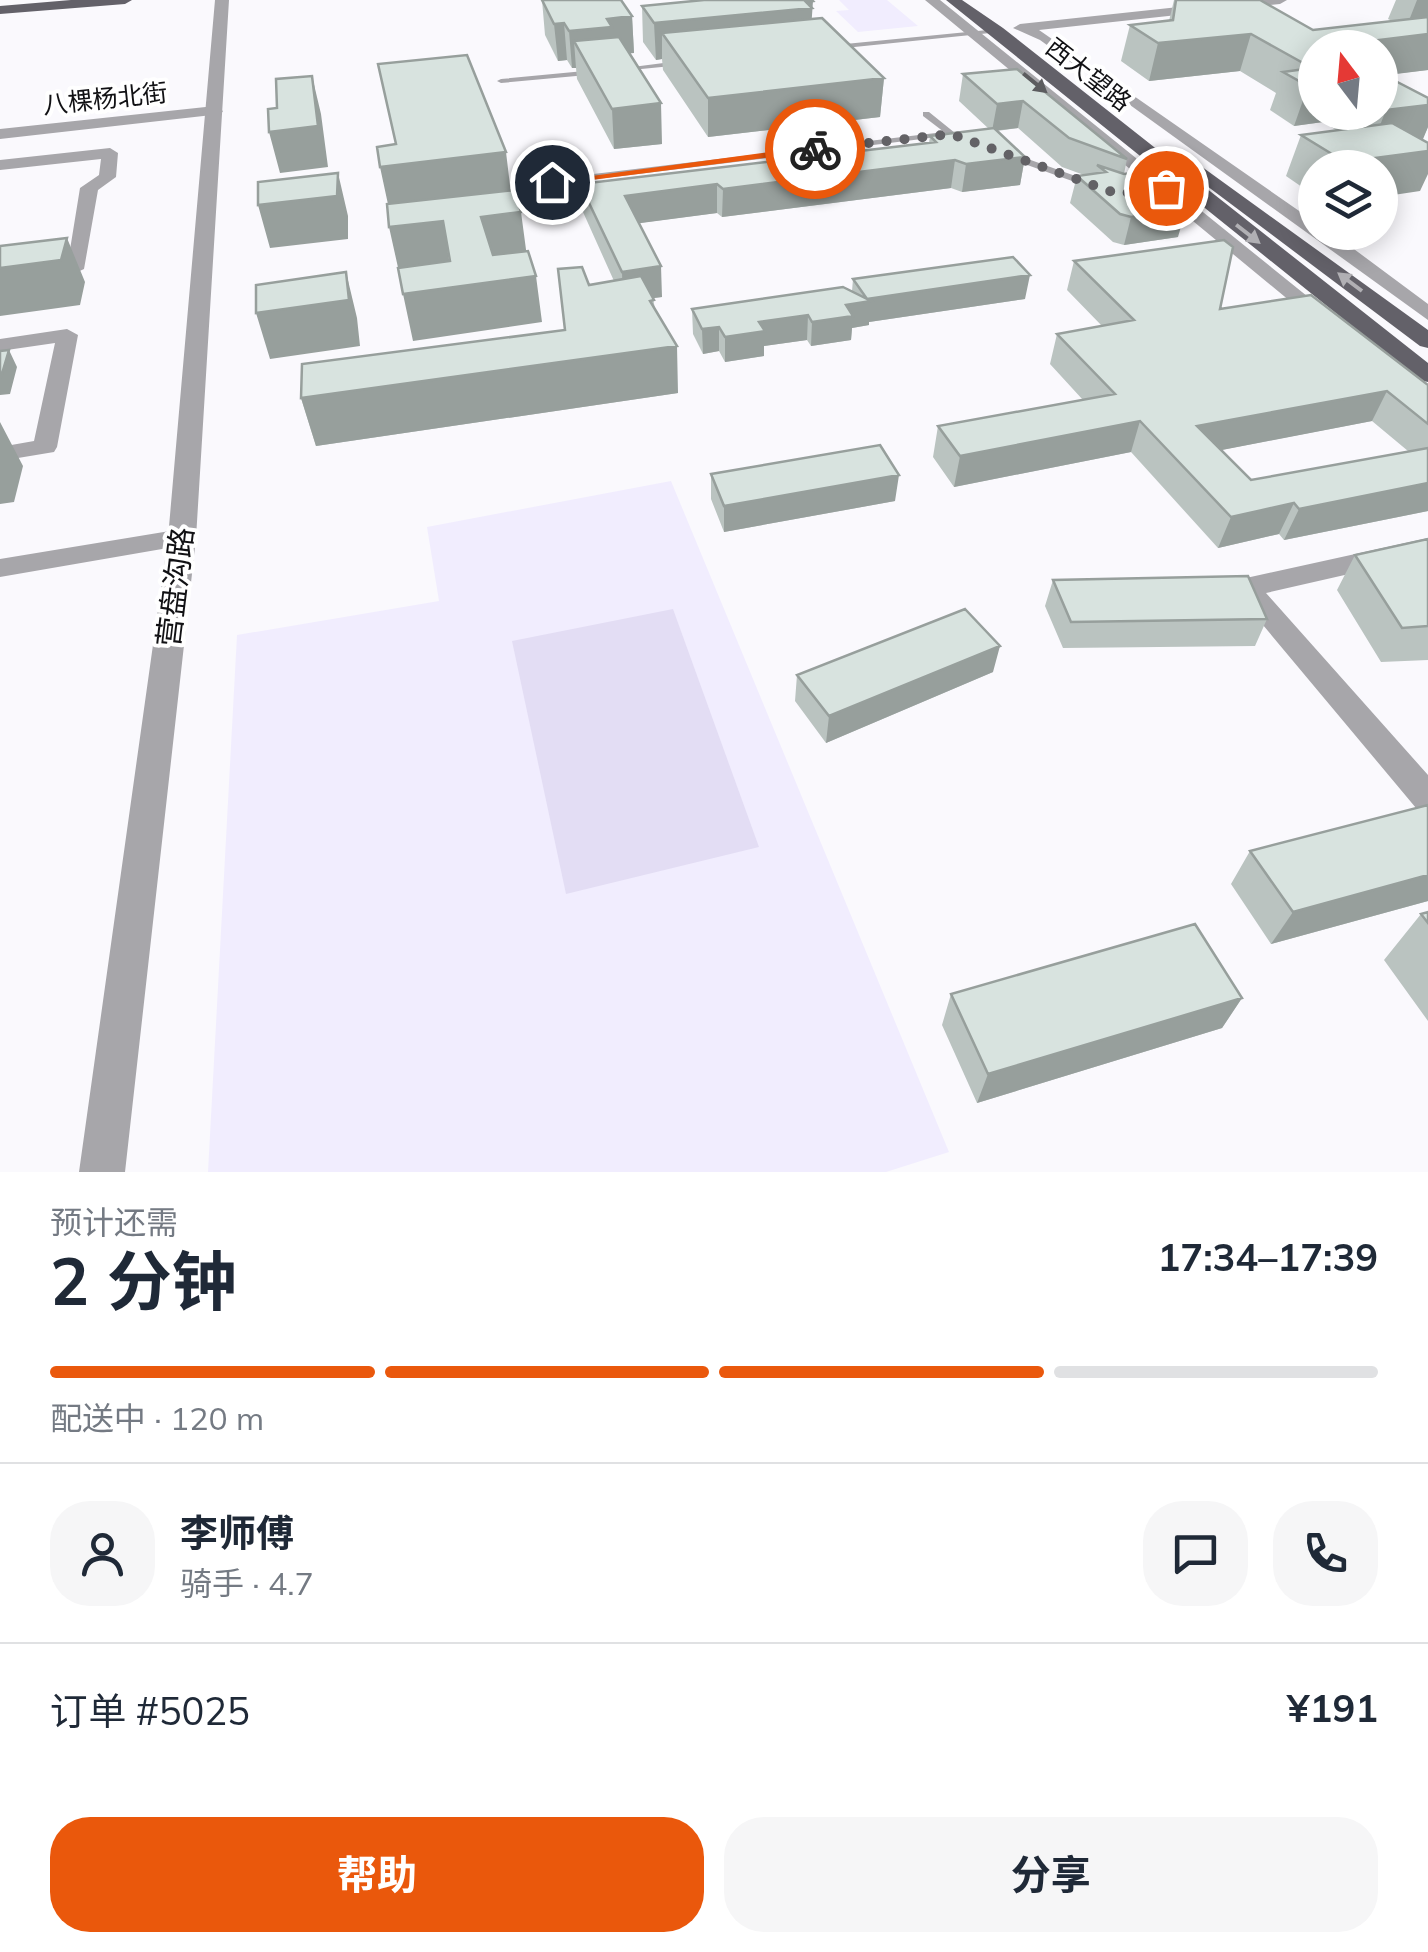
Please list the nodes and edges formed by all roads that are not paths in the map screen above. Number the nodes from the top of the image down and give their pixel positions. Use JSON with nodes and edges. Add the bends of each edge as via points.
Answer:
{"nodes":[{"id":1,"x":0,"y":0,"type":"edge"},
{"id":2,"x":8,"y":0,"type":"edge"},
{"id":3,"x":125,"y":0,"type":"edge"},
{"id":4,"x":222,"y":0,"type":"edge"},
{"id":5,"x":932,"y":0,"type":"edge"},
{"id":6,"x":953,"y":0,"type":"edge"},
{"id":7,"x":981,"y":0,"type":"edge"},
{"id":8,"x":1280,"y":0,"type":"edge"},
{"id":9,"x":0,"y":10,"type":"edge"},
{"id":10,"x":1020,"y":28,"type":"junction"},
{"id":11,"x":998,"y":31,"type":"junction"},
{"id":12,"x":973,"y":33,"type":"junction"},
{"id":13,"x":816,"y":49,"type":"edge"},
{"id":14,"x":698,"y":61,"type":"edge"},
{"id":15,"x":619,"y":69,"type":"edge"},
{"id":16,"x":599,"y":71,"type":"edge"},
{"id":17,"x":501,"y":81,"type":"dead end"},
{"id":18,"x":215,"y":111,"type":"junction"},
{"id":19,"x":926,"y":114,"type":"dead end"},
{"id":20,"x":0,"y":134,"type":"edge"},
{"id":21,"x":951,"y":134,"type":"junction"},
{"id":22,"x":968,"y":140,"type":"edge"},
{"id":23,"x":1001,"y":152,"type":"edge"},
{"id":24,"x":0,"y":164,"type":"edge"},
{"id":25,"x":1102,"y":188,"type":"edge"},
{"id":26,"x":1158,"y":189,"type":"junction"},
{"id":27,"x":617,"y":192,"type":"edge"},
{"id":28,"x":1216,"y":209,"type":"junction"},
{"id":29,"x":1298,"y":217,"type":"edge"},
{"id":30,"x":1338,"y":250,"type":"edge"},
{"id":31,"x":0,"y":283,"type":"edge"},
{"id":32,"x":1424,"y":328,"type":"edge"},
{"id":33,"x":1377,"y":335,"type":"junction"},
{"id":34,"x":0,"y":346,"type":"edge"},
{"id":35,"x":1421,"y":383,"type":"edge"},
{"id":36,"x":0,"y":454,"type":"edge"},
{"id":37,"x":182,"y":538,"type":"junction"},
{"id":38,"x":1428,"y":548,"type":"edge"},
{"id":39,"x":0,"y":568,"type":"edge"},
{"id":40,"x":1428,"y":798,"type":"edge"},
{"id":41,"x":102,"y":1172,"type":"edge"}],
"edges":[{"from":1,"to":2,"type":"main road"},
{"from":3,"to":9,"type":"main road"},
{"from":4,"to":18,"type":"street","name":"营盘沟路"},
{"from":5,"to":12,"type":"street"},
{"from":6,"to":11,"type":"main road","name":"西大望路"},
{"from":7,"to":10,"type":"main road","name":"西大望路"},
{"from":8,"to":10,"type":"street"},
{"from":10,"to":29,"type":"street","via":[[1045,37]]},
{"from":32,"to":10,"type":"main road","name":"西大望路","one_way":true,"via":[[1092,90]]},
{"from":11,"to":12,"type":"lane"},
{"from":11,"to":28,"type":"main road","name":"西大望路"},
{"from":12,"to":13,"type":"lane"},
{"from":12,"to":26,"type":"street","one_way":true},
{"from":14,"to":15,"type":"lane"},
{"from":16,"to":17,"type":"lane"},
{"from":18,"to":20,"type":"street","name":"八棵杨北街"},
{"from":18,"to":37,"type":"street","name":"营盘沟路"},
{"from":19,"to":21,"type":"lane"},
{"from":21,"to":22,"type":"lane"},
{"from":21,"to":27,"type":"lane","via":[[552,182],[560,199]]},
{"from":23,"to":25,"type":"lane"},
{"from":24,"to":31,"type":"street","via":[[110,154],[107,177],[89,188],[76,264],[54,277]]},
{"from":26,"to":28,"type":"main road"},
{"from":26,"to":35,"type":"street"},
{"from":28,"to":33,"type":"main road","name":"西大望路","one_way":true},
{"from":30,"to":32,"type":"street"},
{"from":32,"to":33,"type":"street"},
{"from":33,"to":35,"type":"main road","name":"西大望路"},
{"from":34,"to":36,"type":"street","via":[[67,335],[44,447]]},
{"from":37,"to":39,"type":"street"},
{"from":37,"to":41,"type":"street","name":"营盘沟路"},
{"from":38,"to":40,"type":"street","via":[[1246,588]]}]}
